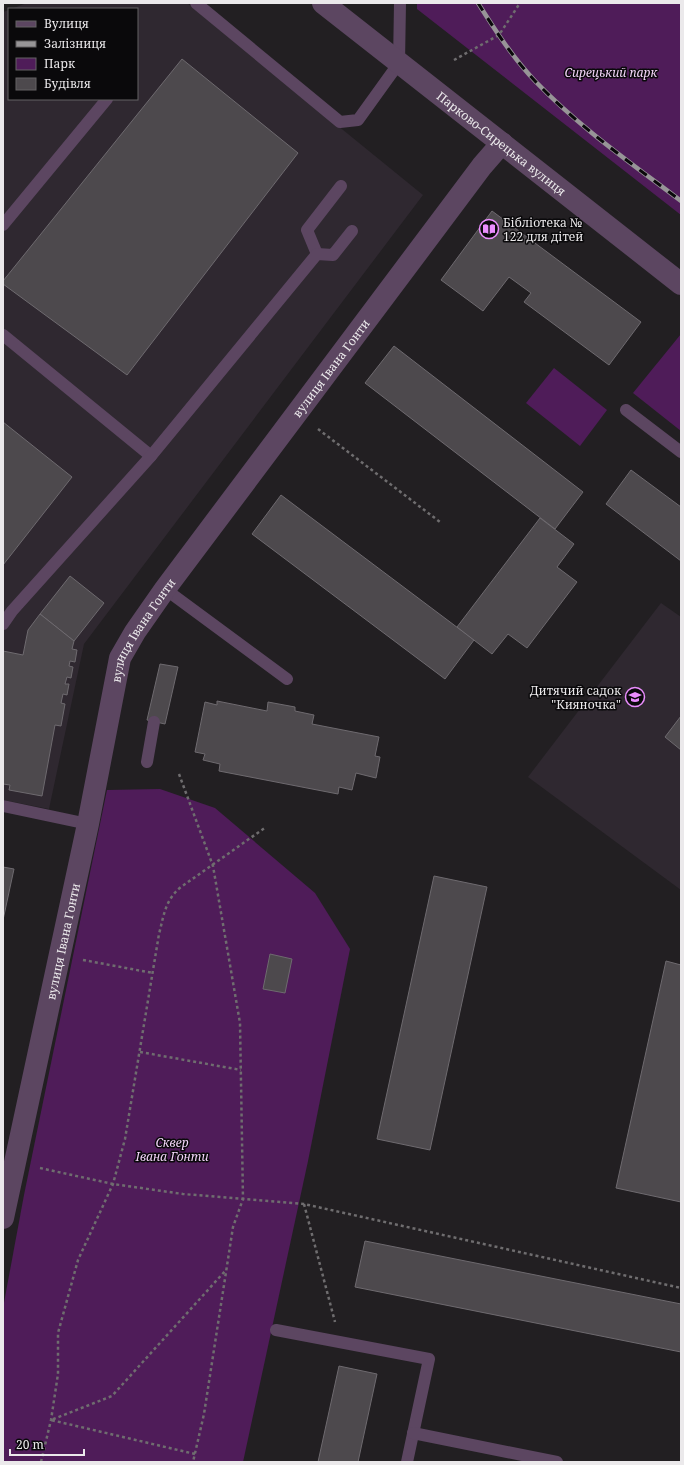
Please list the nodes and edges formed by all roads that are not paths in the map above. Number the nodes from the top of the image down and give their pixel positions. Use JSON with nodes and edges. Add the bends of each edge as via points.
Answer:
{"nodes":[{"id":1,"x":196,"y":3,"type":"edge"},
{"id":2,"x":323,"y":3,"type":"edge"},
{"id":3,"x":400,"y":3,"type":"edge"},
{"id":4,"x":399,"y":63,"type":"junction"},
{"id":5,"x":106,"y":100,"type":"edge"},
{"id":6,"x":502,"y":143,"type":"junction"},
{"id":7,"x":341,"y":186,"type":"dead end"},
{"id":8,"x":3,"y":225,"type":"edge"},
{"id":9,"x":352,"y":231,"type":"dead end"},
{"id":10,"x":317,"y":254,"type":"junction"},
{"id":11,"x":681,"y":284,"type":"edge"},
{"id":12,"x":3,"y":335,"type":"edge"},
{"id":13,"x":626,"y":410,"type":"dead end"},
{"id":14,"x":681,"y":452,"type":"edge"},
{"id":15,"x":151,"y":456,"type":"junction"},
{"id":16,"x":165,"y":589,"type":"junction"},
{"id":17,"x":3,"y":624,"type":"edge"},
{"id":18,"x":287,"y":679,"type":"dead end"},
{"id":19,"x":154,"y":722,"type":"dead end"},
{"id":20,"x":148,"y":762,"type":"dead end"},
{"id":21,"x":3,"y":806,"type":"edge"},
{"id":22,"x":88,"y":824,"type":"junction"},
{"id":23,"x":4,"y":1210,"type":"edge"},
{"id":24,"x":276,"y":1330,"type":"dead end"},
{"id":25,"x":414,"y":1433,"type":"junction"},
{"id":26,"x":407,"y":1462,"type":"edge"},
{"id":27,"x":558,"y":1462,"type":"edge"}],
"edges":[{"from":1,"to":4,"type":"lane","via":[[340,122],[358,120]]},
{"from":2,"to":4,"type":"street","name":"Парково-Сирецька вулиця"},
{"from":3,"to":4,"type":"lane"},
{"from":4,"to":6,"type":"street","name":"Парково-Сирецька вулиця"},
{"from":5,"to":8,"type":"lane"},
{"from":6,"to":11,"type":"street","name":"Парково-Сирецька вулиця"},
{"from":6,"to":16,"type":"street","name":"вулиця Івана Гонти","via":[[482,166]]},
{"from":7,"to":10,"type":"lane","via":[[307,230]]},
{"from":9,"to":10,"type":"lane","via":[[333,255]]},
{"from":10,"to":15,"type":"lane"},
{"from":12,"to":15,"type":"lane"},
{"from":13,"to":14,"type":"lane"},
{"from":15,"to":17,"type":"lane"},
{"from":16,"to":18,"type":"lane"},
{"from":16,"to":22,"type":"street","name":"вулиця Івана Гонти","via":[[120,658]]},
{"from":19,"to":20,"type":"lane"},
{"from":21,"to":22,"type":"lane"},
{"from":22,"to":23,"type":"street","name":"вулиця Івана Гонти"},
{"from":24,"to":25,"type":"lane","via":[[429,1359]]},
{"from":25,"to":26,"type":"lane"},
{"from":25,"to":27,"type":"lane"}]}
